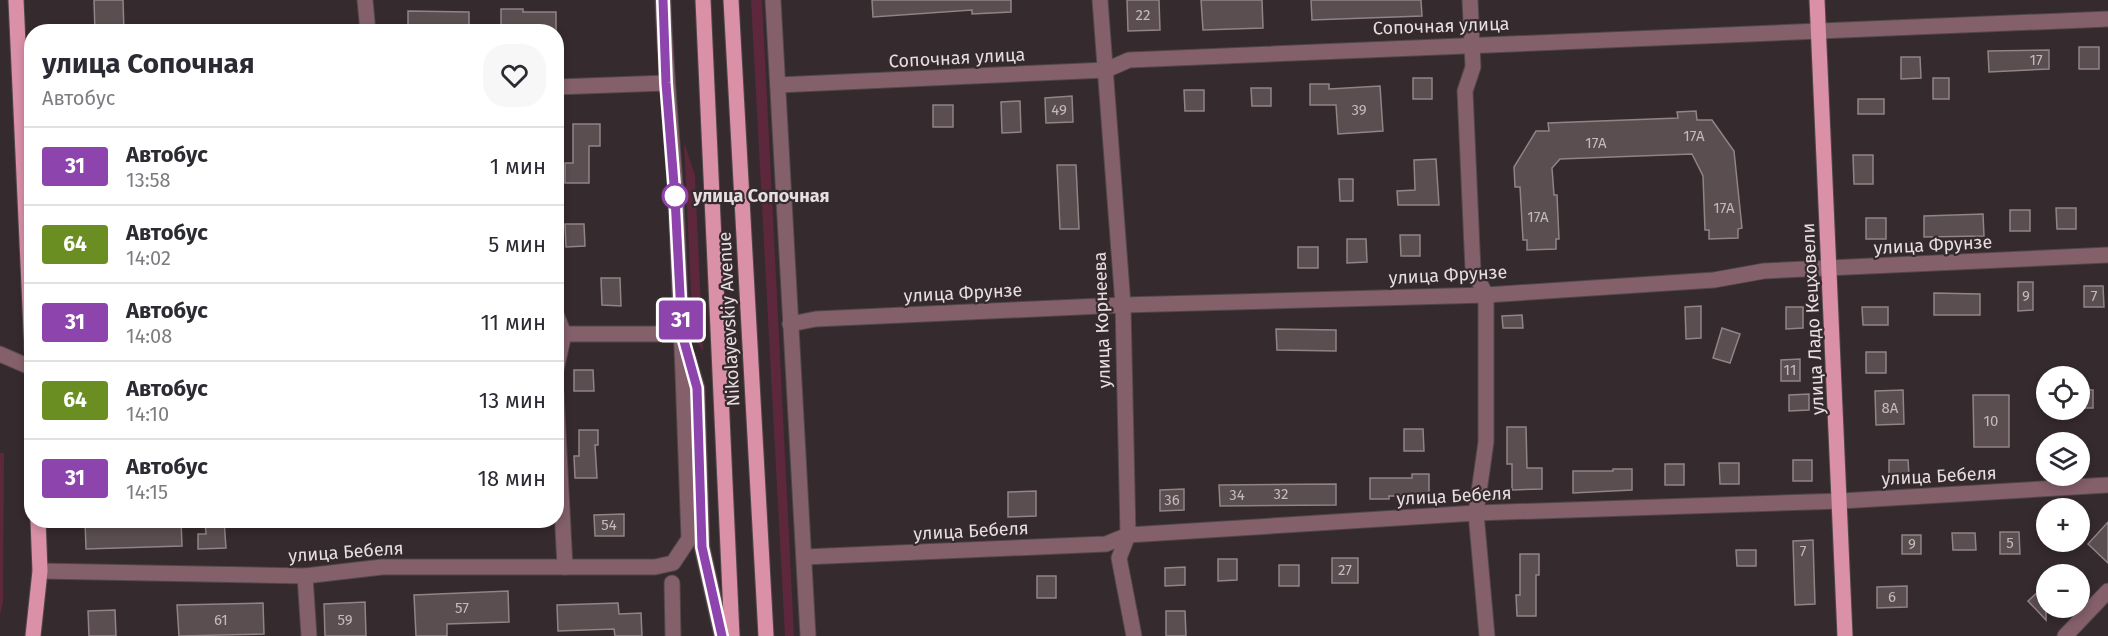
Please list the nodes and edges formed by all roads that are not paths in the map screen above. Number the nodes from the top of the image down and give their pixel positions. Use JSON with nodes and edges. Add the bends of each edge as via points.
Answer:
{"nodes":[{"id":1,"x":16,"y":0,"type":"edge"},
{"id":2,"x":365,"y":0,"type":"edge"},
{"id":3,"x":663,"y":0,"type":"edge"},
{"id":4,"x":731,"y":0,"type":"edge"},
{"id":5,"x":773,"y":0,"type":"edge"},
{"id":6,"x":1100,"y":0,"type":"edge"},
{"id":7,"x":1470,"y":0,"type":"edge"},
{"id":8,"x":1817,"y":0,"type":"edge"},
{"id":9,"x":701,"y":2,"type":"edge"},
{"id":10,"x":2108,"y":19,"type":"edge"},
{"id":11,"x":367,"y":24,"type":"edge"},
{"id":12,"x":1819,"y":33,"type":"junction"},
{"id":13,"x":1473,"y":44,"type":"junction"},
{"id":14,"x":1106,"y":70,"type":"junction"},
{"id":15,"x":666,"y":83,"type":"junction"},
{"id":16,"x":778,"y":85,"type":"junction"},
{"id":17,"x":564,"y":87,"type":"edge"},
{"id":18,"x":24,"y":94,"type":"edge"},
{"id":19,"x":2108,"y":255,"type":"edge"},
{"id":20,"x":1830,"y":270,"type":"junction"},
{"id":21,"x":1486,"y":295,"type":"junction"},
{"id":22,"x":1123,"y":304,"type":"junction"},
{"id":23,"x":790,"y":324,"type":"junction"},
{"id":24,"x":564,"y":334,"type":"edge"},
{"id":25,"x":682,"y":334,"type":"junction"},
{"id":26,"x":0,"y":354,"type":"edge"},
{"id":27,"x":24,"y":364,"type":"edge"},
{"id":28,"x":2108,"y":485,"type":"edge"},
{"id":29,"x":1841,"y":501,"type":"junction"},
{"id":30,"x":1476,"y":513,"type":"junction"},
{"id":31,"x":38,"y":528,"type":"edge"},
{"id":32,"x":563,"y":528,"type":"edge"},
{"id":33,"x":1128,"y":535,"type":"junction"},
{"id":34,"x":804,"y":557,"type":"junction"},
{"id":35,"x":565,"y":567,"type":"junction"},
{"id":36,"x":39,"y":571,"type":"junction"},
{"id":37,"x":305,"y":576,"type":"junction"},
{"id":38,"x":672,"y":583,"type":"dead end"},
{"id":39,"x":2108,"y":591,"type":"edge"},
{"id":40,"x":33,"y":636,"type":"edge"},
{"id":41,"x":309,"y":636,"type":"edge"},
{"id":42,"x":673,"y":636,"type":"edge"},
{"id":43,"x":722,"y":636,"type":"edge"},
{"id":44,"x":732,"y":636,"type":"edge"},
{"id":45,"x":766,"y":636,"type":"edge"},
{"id":46,"x":808,"y":636,"type":"edge"},
{"id":47,"x":1134,"y":636,"type":"edge"},
{"id":48,"x":1487,"y":636,"type":"edge"},
{"id":49,"x":1845,"y":636,"type":"edge"},
{"id":50,"x":2065,"y":636,"type":"edge"}],
"edges":[{"from":1,"to":18,"type":"main road"},
{"from":2,"to":11,"type":"street"},
{"from":3,"to":15,"type":"street"},
{"from":4,"to":45,"type":"main road","name":"Nikolayevskiy Avenue"},
{"from":5,"to":16,"type":"street"},
{"from":6,"to":14,"type":"street","name":"улица Корнеева"},
{"from":7,"to":13,"type":"street"},
{"from":8,"to":12,"type":"main road","name":"улица Ладо Кецховели"},
{"from":9,"to":44,"type":"main road","name":"Nikolayevskiy Avenue"},
{"from":10,"to":12,"type":"street","name":"Сопочная улица"},
{"from":12,"to":13,"type":"street","name":"Сопочная улица"},
{"from":12,"to":20,"type":"main road","name":"улица Ладо Кецховели"},
{"from":13,"to":14,"type":"street","name":"Сопочная улица","via":[[1129,60]]},
{"from":13,"to":21,"type":"street","via":[[1473,67],[1465,91],[1473,270]]},
{"from":14,"to":16,"type":"street","name":"Сопочная улица"},
{"from":14,"to":22,"type":"street","name":"улица Корнеева"},
{"from":15,"to":17,"type":"street"},
{"from":15,"to":25,"type":"street"},
{"from":16,"to":23,"type":"street"},
{"from":19,"to":20,"type":"street","name":"улица Фрунзе"},
{"from":20,"to":21,"type":"street","name":"улица Фрунзе"},
{"from":20,"to":29,"type":"main road","name":"улица Ладо Кецховели"},
{"from":21,"to":22,"type":"street","name":"улица Фрунзе"},
{"from":21,"to":30,"type":"street","via":[[1486,442]]},
{"from":22,"to":23,"type":"street","name":"улица Фрунзе","via":[[816,319]]},
{"from":22,"to":33,"type":"street","name":"улица Корнеева"},
{"from":23,"to":34,"type":"street"},
{"from":24,"to":25,"type":"street"},
{"from":25,"to":35,"type":"street","name":"улица Бебеля","via":[[689,539],[673,563],[655,567]]},
{"from":25,"to":43,"type":"street","via":[[697,388],[702,547]]},
{"from":26,"to":27,"type":"street"},
{"from":28,"to":29,"type":"street","name":"улица Бебеля"},
{"from":29,"to":30,"type":"street","name":"улица Бебеля"},
{"from":29,"to":49,"type":"main road","name":"улица Ладо Кецховели"},
{"from":30,"to":33,"type":"street","name":"улица Бебеля"},
{"from":30,"to":48,"type":"street"},
{"from":31,"to":36,"type":"main road"},
{"from":32,"to":35,"type":"street"},
{"from":33,"to":34,"type":"street","name":"улица Бебеля","via":[[1106,544]]},
{"from":33,"to":47,"type":"street","name":"улица Корнеева","via":[[1119,558]]},
{"from":34,"to":46,"type":"street"},
{"from":35,"to":37,"type":"street","name":"улица Бебеля","via":[[382,567]]},
{"from":36,"to":37,"type":"street","name":"улица Бебеля"},
{"from":36,"to":40,"type":"main road"},
{"from":37,"to":41,"type":"street"},
{"from":38,"to":42,"type":"street"},
{"from":39,"to":50,"type":"street"}]}
